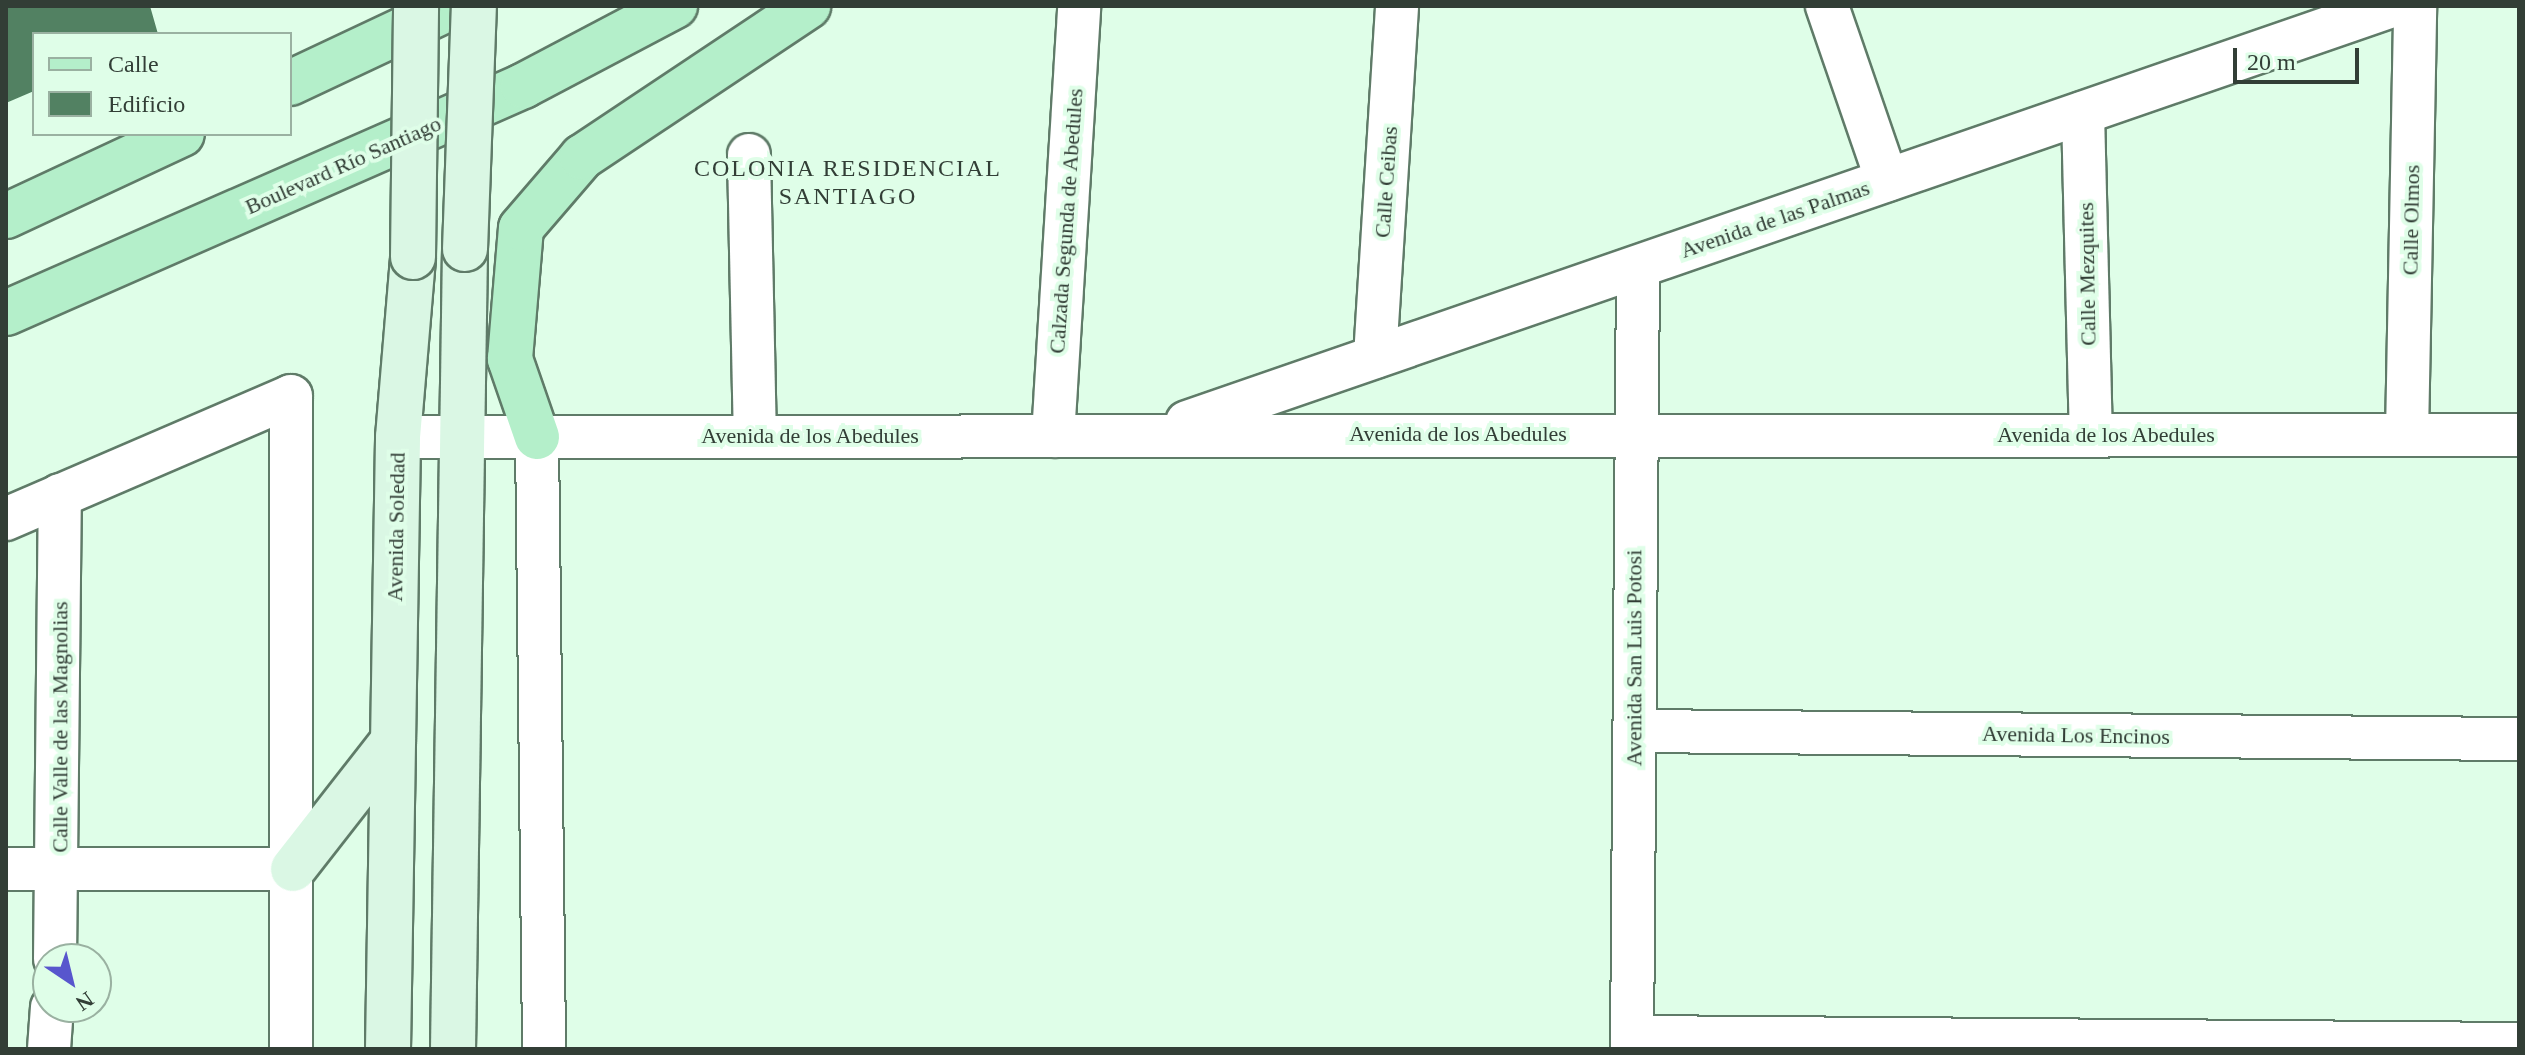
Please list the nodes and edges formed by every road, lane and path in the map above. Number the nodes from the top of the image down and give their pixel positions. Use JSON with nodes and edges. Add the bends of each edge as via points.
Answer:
{"nodes":[{"id":1,"x":416,"y":6,"type":"edge"},
{"id":2,"x":454,"y":6,"type":"edge"},
{"id":3,"x":474,"y":6,"type":"edge"},
{"id":4,"x":675,"y":6,"type":"edge"},
{"id":5,"x":808,"y":6,"type":"edge"},
{"id":6,"x":1079,"y":6,"type":"edge"},
{"id":7,"x":1397,"y":6,"type":"edge"},
{"id":8,"x":1827,"y":6,"type":"edge"},
{"id":9,"x":2392,"y":6,"type":"edge"},
{"id":10,"x":2415,"y":6,"type":"edge"},
{"id":11,"x":292,"y":82,"type":"edge"},
{"id":12,"x":2083,"y":113,"type":"junction"},
{"id":13,"x":178,"y":136,"type":"edge"},
{"id":14,"x":749,"y":155,"type":"dead end"},
{"id":15,"x":1887,"y":180,"type":"junction"},
{"id":16,"x":6,"y":216,"type":"edge"},
{"id":17,"x":1638,"y":267,"type":"junction"},
{"id":18,"x":6,"y":313,"type":"edge"},
{"id":19,"x":1375,"y":357,"type":"junction"},
{"id":20,"x":1158,"y":433,"type":"junction"},
{"id":21,"x":1635,"y":435,"type":"junction"},
{"id":22,"x":2091,"y":435,"type":"junction"},
{"id":23,"x":2407,"y":435,"type":"junction"},
{"id":24,"x":2519,"y":435,"type":"edge"},
{"id":25,"x":755,"y":436,"type":"junction"},
{"id":26,"x":1053,"y":436,"type":"junction"},
{"id":27,"x":398,"y":437,"type":"junction"},
{"id":28,"x":458,"y":437,"type":"junction"},
{"id":29,"x":537,"y":437,"type":"junction"},
{"id":30,"x":60,"y":495,"type":"junction"},
{"id":31,"x":6,"y":519,"type":"edge"},
{"id":32,"x":1634,"y":731,"type":"junction"},
{"id":33,"x":2519,"y":739,"type":"edge"},
{"id":34,"x":393,"y":741,"type":"junction"},
{"id":35,"x":6,"y":869,"type":"edge"},
{"id":36,"x":293,"y":869,"type":"junction"},
{"id":37,"x":61,"y":870,"type":"junction"},
{"id":38,"x":56,"y":943,"type":"edge"},
{"id":39,"x":51,"y":1023,"type":"edge"},
{"id":40,"x":1632,"y":1043,"type":"edge"},
{"id":41,"x":2519,"y":1044,"type":"edge"},
{"id":42,"x":49,"y":1049,"type":"edge"},
{"id":43,"x":291,"y":1049,"type":"edge"},
{"id":44,"x":388,"y":1049,"type":"edge"},
{"id":45,"x":453,"y":1049,"type":"edge"},
{"id":46,"x":544,"y":1049,"type":"edge"}],
"edges":[{"from":1,"to":27,"type":"street","name":"Avenida Soledad","bridge":true,"via":[[413,257]]},
{"from":2,"to":11,"type":"main road"},
{"from":3,"to":28,"type":"street","bridge":true},
{"from":4,"to":18,"type":"main road","name":"Boulevard Río Santiago","via":[[523,86]]},
{"from":5,"to":29,"type":"main road","via":[[582,157],[521,228],[510,359]]},
{"from":6,"to":26,"type":"street","name":"Calzada Segunda de Abedules"},
{"from":7,"to":19,"type":"street","name":"Calle Ceibas"},
{"from":8,"to":15,"type":"street"},
{"from":9,"to":12,"type":"street","name":"Avenida de las Palmas"},
{"from":10,"to":23,"type":"street","name":"Calle Olmos"},
{"from":12,"to":15,"type":"street","name":"Avenida de las Palmas"},
{"from":12,"to":22,"type":"street","name":"Calle Mezquites"},
{"from":13,"to":16,"type":"main road"},
{"from":14,"to":25,"type":"street"},
{"from":15,"to":17,"type":"street","name":"Avenida de las Palmas"},
{"from":17,"to":19,"type":"street","name":"Avenida de las Palmas"},
{"from":17,"to":21,"type":"street","name":"Avenida San Luis Potosi"},
{"from":19,"to":20,"type":"street","name":"Avenida de las Palmas"},
{"from":20,"to":21,"type":"street","name":"Avenida de los Abedules"},
{"from":20,"to":26,"type":"street","name":"Avenida de los Abedules"},
{"from":21,"to":22,"type":"street","name":"Avenida de los Abedules"},
{"from":21,"to":32,"type":"street","name":"Avenida San Luis Potosi"},
{"from":22,"to":23,"type":"street","name":"Avenida de los Abedules"},
{"from":23,"to":24,"type":"street","name":"Avenida de los Abedules"},
{"from":25,"to":26,"type":"street","name":"Avenida de los Abedules"},
{"from":25,"to":29,"type":"street","name":"Avenida de los Abedules"},
{"from":27,"to":28,"type":"street","name":"Avenida de los Abedules"},
{"from":27,"to":34,"type":"street","name":"Avenida Soledad"},
{"from":28,"to":29,"type":"street","name":"Avenida de los Abedules"},
{"from":28,"to":45,"type":"street"},
{"from":29,"to":46,"type":"street"},
{"from":30,"to":31,"type":"street"},
{"from":30,"to":36,"type":"street","via":[[291,396]]},
{"from":30,"to":37,"type":"street","name":"Calle Valle de las Magnolias"},
{"from":32,"to":33,"type":"street","name":"Avenida Los Encinos"},
{"from":32,"to":40,"type":"street","name":"Avenida San Luis Potosi"},
{"from":34,"to":36,"type":"street"},
{"from":34,"to":44,"type":"street","name":"Avenida Soledad"},
{"from":35,"to":37,"type":"street"},
{"from":36,"to":37,"type":"street"},
{"from":36,"to":43,"type":"street"},
{"from":37,"to":38,"type":"street","name":"Calle Valle de las Magnolias"},
{"from":39,"to":42,"type":"street"},
{"from":40,"to":41,"type":"street"}]}
